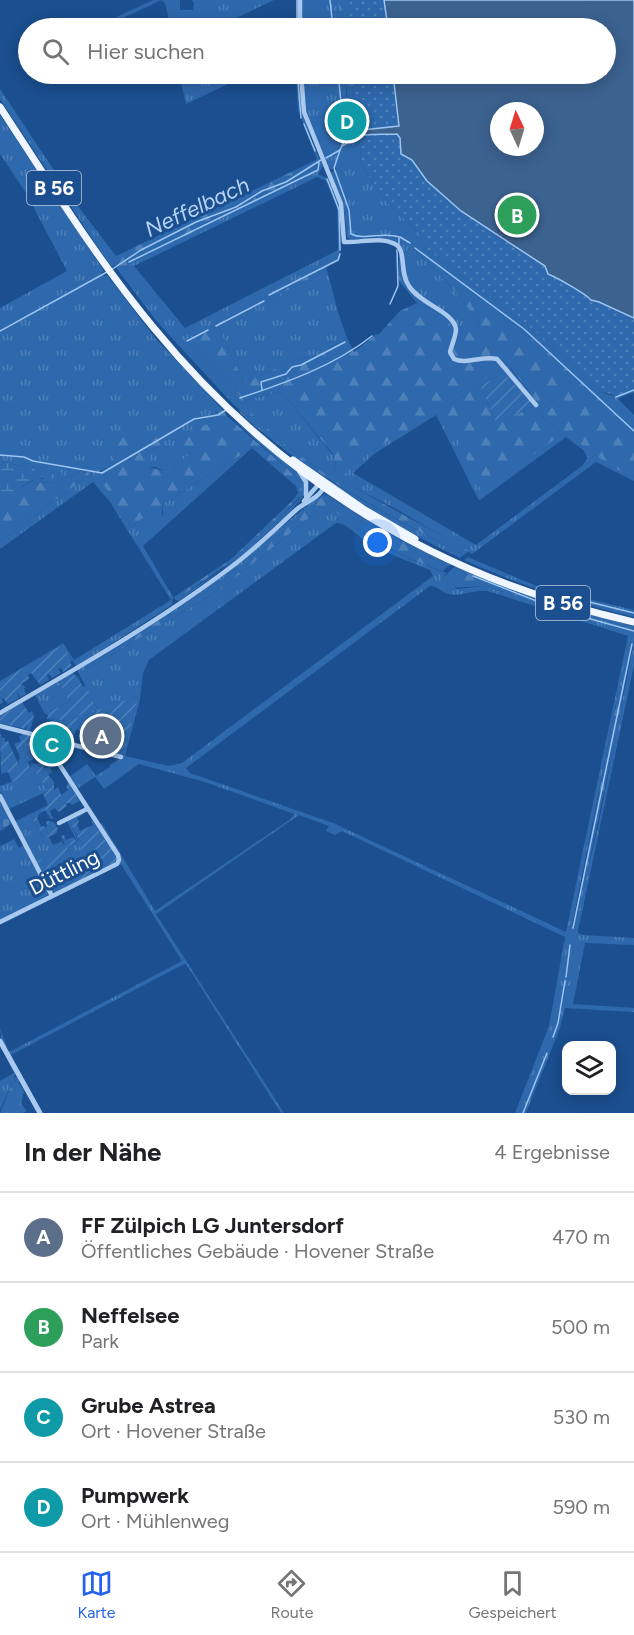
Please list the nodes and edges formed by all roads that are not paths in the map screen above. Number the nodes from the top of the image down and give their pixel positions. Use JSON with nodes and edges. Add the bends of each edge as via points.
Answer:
{"nodes":[{"id":1,"x":300,"y":0,"type":"edge"},
{"id":2,"x":300,"y":18,"type":"edge"},
{"id":3,"x":302,"y":84,"type":"edge"},
{"id":4,"x":0,"y":107,"type":"edge"},
{"id":5,"x":536,"y":405,"type":"dead end"},
{"id":6,"x":259,"y":435,"type":"junction"},
{"id":7,"x":297,"y":469,"type":"junction"},
{"id":8,"x":322,"y":485,"type":"junction"},
{"id":9,"x":302,"y":504,"type":"junction"},
{"id":10,"x":634,"y":622,"type":"edge"},
{"id":11,"x":0,"y":713,"type":"edge"},
{"id":12,"x":0,"y":726,"type":"edge"},
{"id":13,"x":41,"y":736,"type":"junction"},
{"id":14,"x":120,"y":757,"type":"dead end"},
{"id":15,"x":0,"y":796,"type":"edge"},
{"id":16,"x":87,"y":809,"type":"junction"},
{"id":17,"x":59,"y":823,"type":"dead end"},
{"id":18,"x":52,"y":896,"type":"junction"},
{"id":19,"x":0,"y":922,"type":"edge"},
{"id":20,"x":0,"y":1041,"type":"edge"},
{"id":21,"x":40,"y":1113,"type":"edge"}],
"edges":[{"from":1,"to":2,"type":"street"},
{"from":3,"to":5,"type":"street","via":[[304,112],[342,208],[344,242],[382,240],[401,249],[403,274],[410,288],[455,324],[450,352],[454,359],[497,359]]},
{"from":4,"to":6,"type":"main road","number":"B 56","via":[[110,271],[166,343]]},
{"from":6,"to":7,"type":"main road","number":"B 56"},
{"from":6,"to":8,"type":"main road","number":"B 56"},
{"from":7,"to":8,"type":"main road","number":"B 56"},
{"from":7,"to":9,"type":"street","via":[[306,485]]},
{"from":8,"to":9,"type":"street","via":[[320,494]]},
{"from":8,"to":10,"type":"main road","number":"B 56","via":[[396,534],[456,562],[549,598]]},
{"from":9,"to":11,"type":"street","via":[[233,566]]},
{"from":12,"to":13,"type":"street"},
{"from":13,"to":14,"type":"street"},
{"from":13,"to":16,"type":"street","name":"Düttling"},
{"from":15,"to":18,"type":"street"},
{"from":16,"to":17,"type":"street"},
{"from":16,"to":18,"type":"street","name":"Düttling","via":[[119,861]]},
{"from":18,"to":19,"type":"street","name":"Düttling"},
{"from":20,"to":21,"type":"street"}]}
